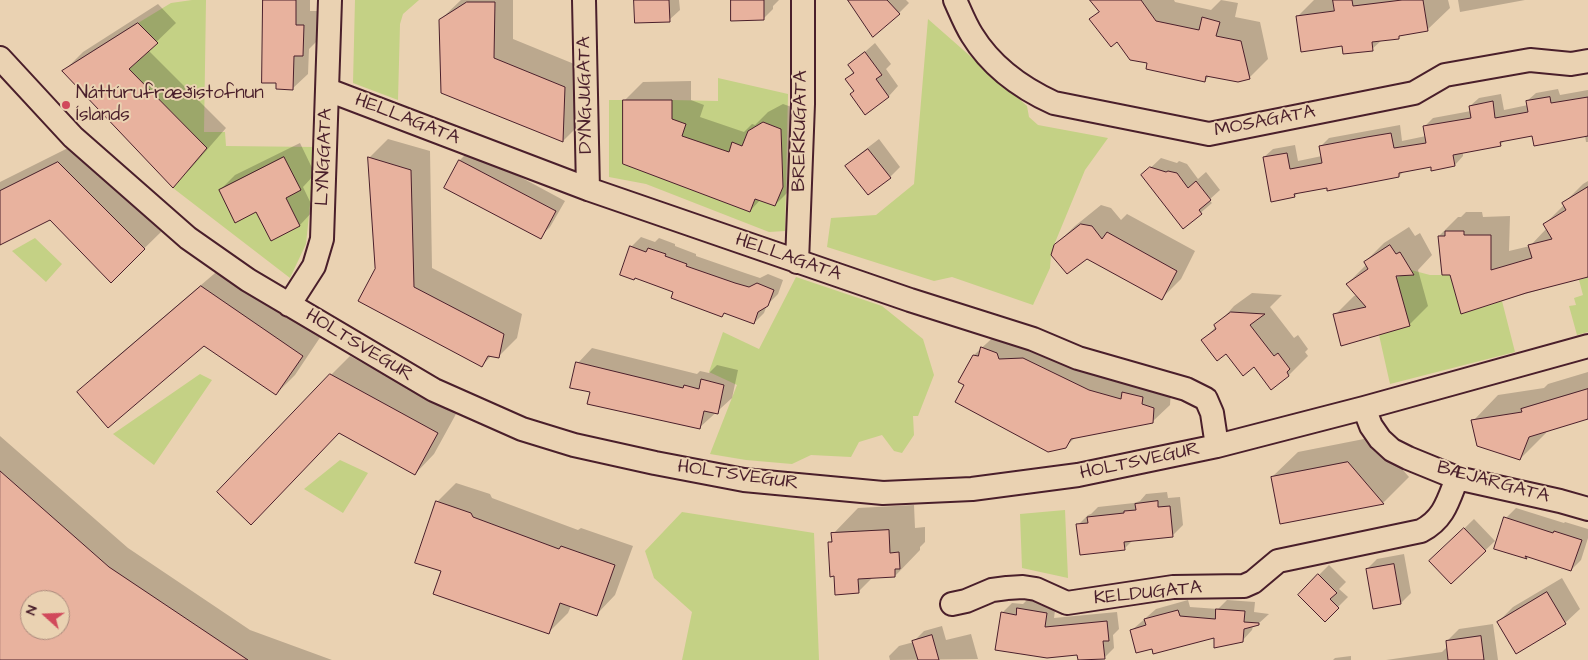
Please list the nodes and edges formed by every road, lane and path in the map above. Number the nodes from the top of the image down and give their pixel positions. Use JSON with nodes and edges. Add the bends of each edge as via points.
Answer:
{"nodes":[{"id":1,"x":330,"y":0,"type":"edge"},
{"id":2,"x":584,"y":0,"type":"edge"},
{"id":3,"x":803,"y":0,"type":"edge"},
{"id":4,"x":955,"y":0,"type":"edge"},
{"id":5,"x":0,"y":58,"type":"edge"},
{"id":6,"x":1588,"y":61,"type":"edge"},
{"id":7,"x":328,"y":90,"type":"junction"},
{"id":8,"x":588,"y":189,"type":"junction"},
{"id":9,"x":797,"y":262,"type":"junction"},
{"id":10,"x":289,"y":305,"type":"junction"},
{"id":11,"x":1588,"y":346,"type":"edge"},
{"id":12,"x":1364,"y":408,"type":"junction"},
{"id":13,"x":1217,"y":446,"type":"junction"},
{"id":14,"x":1457,"y":478,"type":"junction"},
{"id":15,"x":1588,"y":509,"type":"edge"},
{"id":16,"x":952,"y":604,"type":"dead end"}],
"edges":[{"from":1,"to":7,"type":"street","name":"LYNGGATA"},
{"from":2,"to":8,"type":"street","name":"DYNGJUGATA"},
{"from":3,"to":9,"type":"street","name":"BREKKUGATA"},
{"from":4,"to":6,"type":"street","name":"MOSAGATA","via":[[982,49],[1010,77],[1039,96],[1054,103],[1208,134],[1414,93],[1445,75],[1530,60],[1571,64]]},
{"from":5,"to":10,"type":"street","name":"HOLTSVEGUR","via":[[73,137],[188,238]]},
{"from":7,"to":8,"type":"street","name":"HELLAGATA"},
{"from":7,"to":10,"type":"street","name":"LYNGGATA","via":[[322,239],[314,266]]},
{"from":8,"to":9,"type":"street","name":"HELLAGATA"},
{"from":9,"to":13,"type":"street","name":"HELLAGATA","via":[[1033,339],[1078,358],[1186,388],[1206,399],[1212,413]]},
{"from":10,"to":13,"type":"street","name":"HOLTSVEGUR","via":[[434,390],[522,429],[574,445],[744,480],[883,493],[972,489],[1078,475]]},
{"from":11,"to":12,"type":"street","name":"HOLTSVEGUR"},
{"from":12,"to":13,"type":"street","name":"HOLTSVEGUR"},
{"from":12,"to":14,"type":"street","name":"BÆJARGATA","via":[[1371,426],[1392,450]]},
{"from":14,"to":15,"type":"street","name":"BÆJARGATA"},
{"from":14,"to":16,"type":"street","name":"KELDUGATA","via":[[1444,510],[1437,520],[1421,531],[1278,562],[1244,586],[1173,587],[1067,602],[1023,587],[992,590]]}]}
